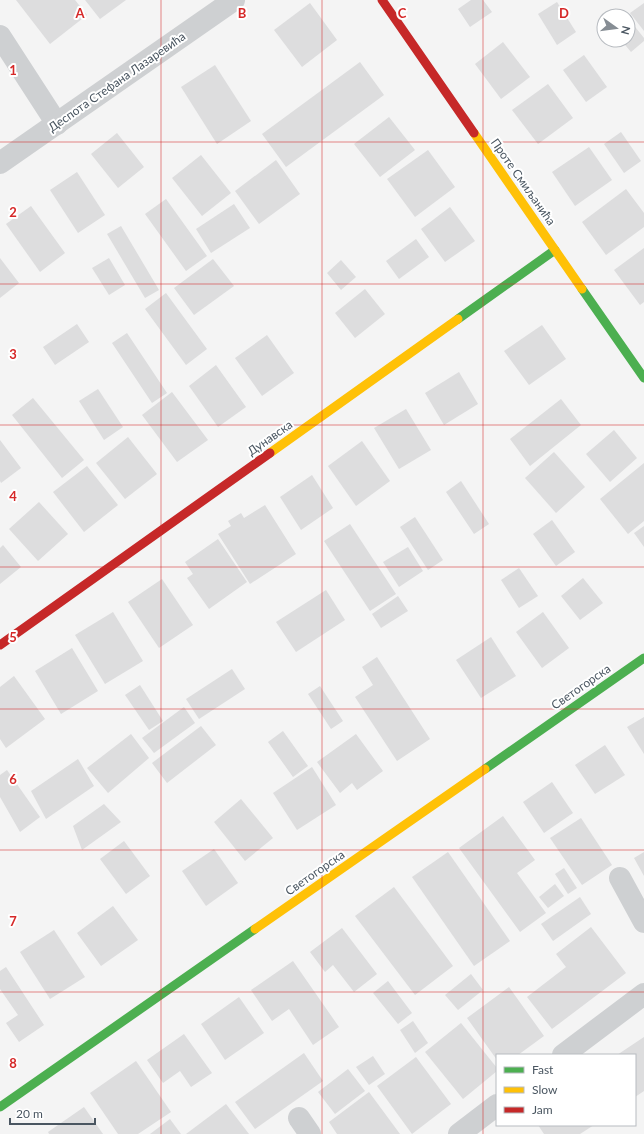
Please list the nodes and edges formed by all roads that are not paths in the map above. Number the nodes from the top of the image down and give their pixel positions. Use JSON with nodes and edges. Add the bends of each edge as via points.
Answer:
{"nodes":[{"id":1,"x":234,"y":0,"type":"edge"},
{"id":2,"x":382,"y":0,"type":"edge"},
{"id":3,"x":0,"y":36,"type":"edge"},
{"id":4,"x":57,"y":124,"type":"junction"},
{"id":5,"x":0,"y":163,"type":"edge"},
{"id":6,"x":555,"y":250,"type":"junction"},
{"id":7,"x":644,"y":378,"type":"edge"},
{"id":8,"x":0,"y":645,"type":"edge"},
{"id":9,"x":644,"y":658,"type":"edge"},
{"id":10,"x":620,"y":878,"type":"dead end"},
{"id":11,"x":644,"y":922,"type":"edge"},
{"id":12,"x":644,"y":994,"type":"edge"},
{"id":13,"x":564,"y":1054,"type":"edge"},
{"id":14,"x":496,"y":1106,"type":"edge"},
{"id":15,"x":0,"y":1107,"type":"edge"},
{"id":16,"x":459,"y":1134,"type":"edge"}],
"edges":[{"from":1,"to":4,"type":"street","name":"Деспота Стефана Лазаревића"},
{"from":2,"to":6,"type":"street","name":"Проте Смиљанића"},
{"from":3,"to":4,"type":"street"},
{"from":4,"to":5,"type":"street","name":"Деспота Стефана Лазаревића"},
{"from":6,"to":7,"type":"street","name":"Проте Смиљанића"},
{"from":6,"to":8,"type":"street","name":"Дунавска"},
{"from":9,"to":15,"type":"street","name":"Светогорска"},
{"from":10,"to":11,"type":"street"},
{"from":12,"to":13,"type":"street"},
{"from":14,"to":16,"type":"street"}]}
